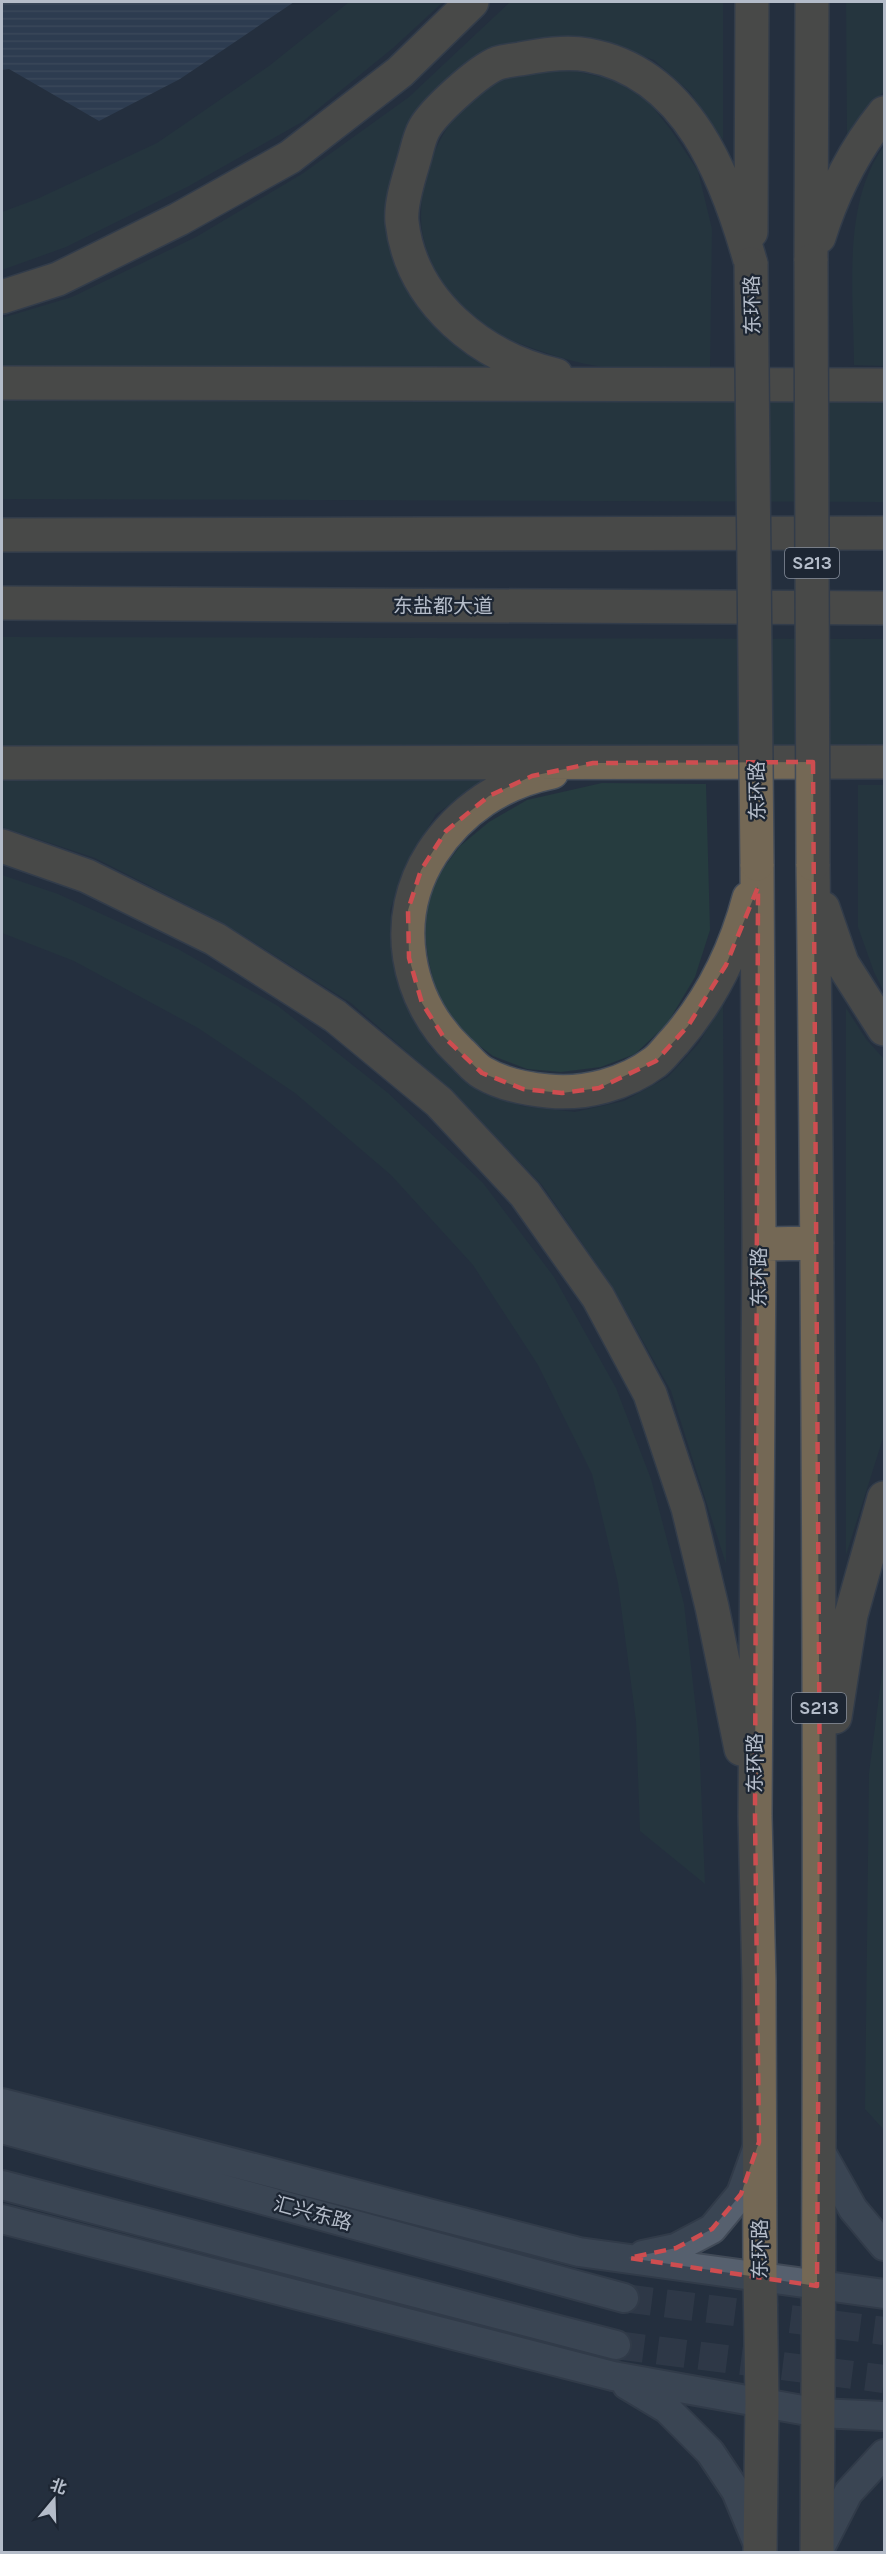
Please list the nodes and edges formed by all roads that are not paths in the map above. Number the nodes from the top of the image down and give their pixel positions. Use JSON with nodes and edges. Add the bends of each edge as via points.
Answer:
{"nodes":[{"id":1,"x":472,"y":2,"type":"edge"},
{"id":2,"x":752,"y":2,"type":"edge"},
{"id":3,"x":812,"y":2,"type":"edge"},
{"id":4,"x":885,"y":113,"type":"edge"},
{"id":5,"x":811,"y":261,"type":"junction"},
{"id":6,"x":751,"y":264,"type":"junction"},
{"id":7,"x":2,"y":297,"type":"edge"},
{"id":8,"x":2,"y":383,"type":"edge"},
{"id":9,"x":599,"y":385,"type":"junction"},
{"id":10,"x":885,"y":385,"type":"edge"},
{"id":11,"x":885,"y":533,"type":"edge"},
{"id":12,"x":2,"y":535,"type":"edge"},
{"id":13,"x":2,"y":603,"type":"edge"},
{"id":14,"x":885,"y":609,"type":"edge"},
{"id":15,"x":885,"y":762,"type":"edge"},
{"id":16,"x":2,"y":763,"type":"edge"},
{"id":17,"x":593,"y":764,"type":"junction"},
{"id":18,"x":2,"y":846,"type":"edge"},
{"id":19,"x":758,"y":864,"type":"junction"},
{"id":20,"x":813,"y":864,"type":"junction"},
{"id":21,"x":885,"y":1029,"type":"edge"},
{"id":22,"x":817,"y":1243,"type":"junction"},
{"id":23,"x":759,"y":1244,"type":"junction"},
{"id":24,"x":885,"y":1498,"type":"edge"},
{"id":25,"x":820,"y":1810,"type":"junction"},
{"id":26,"x":755,"y":1816,"type":"junction"},
{"id":27,"x":2,"y":2103,"type":"edge"},
{"id":28,"x":2,"y":2129,"type":"edge"},
{"id":29,"x":759,"y":2142,"type":"junction"},
{"id":30,"x":818,"y":2147,"type":"junction"},
{"id":31,"x":2,"y":2185,"type":"edge"},
{"id":32,"x":2,"y":2219,"type":"edge"},
{"id":33,"x":885,"y":2246,"type":"edge"},
{"id":34,"x":629,"y":2259,"type":"junction"},
{"id":35,"x":759,"y":2276,"type":"junction"},
{"id":36,"x":818,"y":2286,"type":"junction"},
{"id":37,"x":885,"y":2294,"type":"edge"},
{"id":38,"x":624,"y":2298,"type":"tunnel mouth"},
{"id":39,"x":616,"y":2345,"type":"tunnel mouth"},
{"id":40,"x":613,"y":2376,"type":"junction"},
{"id":41,"x":762,"y":2403,"type":"junction"},
{"id":42,"x":819,"y":2413,"type":"junction"},
{"id":43,"x":885,"y":2416,"type":"edge"},
{"id":44,"x":885,"y":2454,"type":"edge"},
{"id":45,"x":760,"y":2550,"type":"edge"},
{"id":46,"x":817,"y":2553,"type":"edge"}],
"edges":[{"from":1,"to":7,"type":"highway","via":[[400,72],[290,157],[179,219],[68,274]]},
{"from":2,"to":6,"type":"highway","name":"东环路"},
{"from":3,"to":5,"type":"highway","number":"S213"},
{"from":4,"to":5,"type":"highway","via":[[868,133],[840,182]]},
{"from":5,"to":20,"type":"highway","number":"S213","bridge":true},
{"from":6,"to":9,"type":"highway","via":[[722,175],[692,125],[665,91],[622,66],[587,54],[545,54],[497,63],[460,89],[424,129],[408,180],[402,221],[413,264],[438,308],[481,344],[527,368]]},
{"from":6,"to":19,"type":"highway","name":"东环路","bridge":true},
{"from":8,"to":9,"type":"highway"},
{"from":9,"to":10,"type":"highway"},
{"from":11,"to":12,"type":"highway"},
{"from":13,"to":14,"type":"highway","name":"东盐都大道"},
{"from":15,"to":17,"type":"highway"},
{"from":16,"to":17,"type":"highway"},
{"from":17,"to":19,"type":"highway","via":[[532,776],[489,796],[446,831],[421,870],[408,910],[409,958],[422,1003],[443,1036],[482,1073],[523,1089],[562,1093],[599,1088],[656,1061],[688,1026],[726,965]]},
{"from":18,"to":26,"type":"highway","via":[[87,876],[215,939],[335,1016],[438,1101],[525,1194],[598,1297],[650,1394],[688,1508]]},
{"from":19,"to":23,"type":"highway","name":"东环路"},
{"from":20,"to":21,"type":"highway","via":[[825,920],[842,963]]},
{"from":20,"to":22,"type":"highway","number":"S213"},
{"from":22,"to":23,"type":"highway"},
{"from":22,"to":25,"type":"highway","number":"S213"},
{"from":23,"to":26,"type":"highway","name":"东环路"},
{"from":24,"to":25,"type":"highway","via":[[851,1615]]},
{"from":25,"to":30,"type":"highway","number":"S213"},
{"from":26,"to":29,"type":"highway","name":"东环路"},
{"from":27,"to":34,"type":"main road","via":[[579,2252]]},
{"from":28,"to":38,"type":"main road","name":"汇兴东路"},
{"from":29,"to":34,"type":"main road","via":[[741,2194],[712,2229],[676,2248]]},
{"from":29,"to":35,"type":"highway","name":"东环路"},
{"from":30,"to":33,"type":"main road","via":[[854,2209]]},
{"from":30,"to":36,"type":"highway","number":"S213"},
{"from":31,"to":39,"type":"main road"},
{"from":32,"to":40,"type":"main road"},
{"from":34,"to":35,"type":"main road"},
{"from":35,"to":36,"type":"main road"},
{"from":35,"to":41,"type":"highway","name":"东环路"},
{"from":36,"to":37,"type":"main road"},
{"from":36,"to":42,"type":"highway","number":"S213"},
{"from":40,"to":41,"type":"main road"},
{"from":40,"to":45,"type":"main road","via":[[667,2409],[710,2452],[736,2491]]},
{"from":41,"to":42,"type":"main road"},
{"from":41,"to":45,"type":"highway","name":"东环路"},
{"from":42,"to":43,"type":"main road"},
{"from":42,"to":46,"type":"highway","number":"S213"},
{"from":44,"to":46,"type":"main road","via":[[848,2493]]}]}
